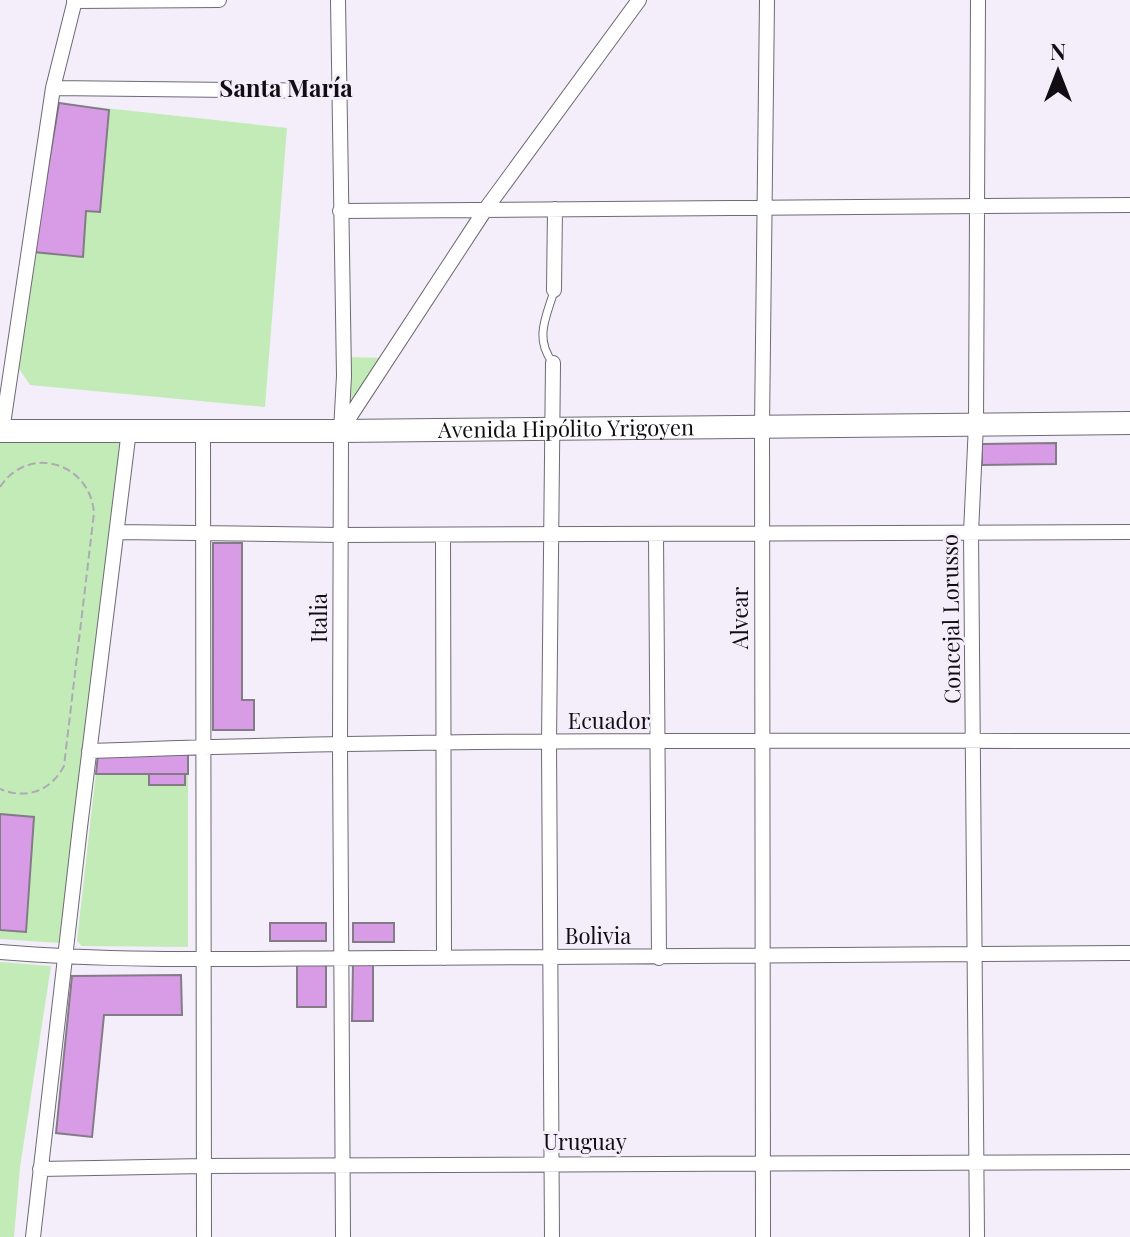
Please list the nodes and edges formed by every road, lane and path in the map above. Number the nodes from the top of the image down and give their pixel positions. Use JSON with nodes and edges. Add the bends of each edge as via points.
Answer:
{"nodes":[{"id":1,"x":219,"y":0,"type":"edge"},
{"id":2,"x":338,"y":0,"type":"edge"},
{"id":3,"x":639,"y":0,"type":"edge"},
{"id":4,"x":767,"y":0,"type":"edge"},
{"id":5,"x":978,"y":0,"type":"edge"},
{"id":6,"x":74,"y":1,"type":"edge"},
{"id":7,"x":53,"y":88,"type":"junction"},
{"id":8,"x":338,"y":91,"type":"junction"},
{"id":9,"x":1130,"y":205,"type":"edge"},
{"id":10,"x":976,"y":206,"type":"junction"},
{"id":11,"x":765,"y":208,"type":"junction"},
{"id":12,"x":555,"y":209,"type":"junction"},
{"id":13,"x":485,"y":210,"type":"junction"},
{"id":14,"x":340,"y":211,"type":"junction"},
{"id":15,"x":554,"y":290,"type":"joint"},
{"id":16,"x":553,"y":363,"type":"joint"},
{"id":17,"x":1130,"y":423,"type":"edge"},
{"id":18,"x":976,"y":424,"type":"junction"},
{"id":19,"x":762,"y":427,"type":"junction"},
{"id":20,"x":552,"y":429,"type":"junction"},
{"id":21,"x":129,"y":430,"type":"junction"},
{"id":22,"x":1,"y":431,"type":"edge"},
{"id":23,"x":203,"y":431,"type":"junction"},
{"id":24,"x":341,"y":431,"type":"junction"},
{"id":25,"x":0,"y":487,"type":"edge"},
{"id":26,"x":117,"y":532,"type":"junction"},
{"id":27,"x":1130,"y":532,"type":"edge"},
{"id":28,"x":203,"y":533,"type":"junction"},
{"id":29,"x":971,"y":533,"type":"junction"},
{"id":30,"x":551,"y":534,"type":"junction"},
{"id":31,"x":656,"y":534,"type":"junction"},
{"id":32,"x":763,"y":534,"type":"junction"},
{"id":33,"x":341,"y":535,"type":"junction"},
{"id":34,"x":443,"y":535,"type":"junction"},
{"id":35,"x":761,"y":741,"type":"junction"},
{"id":36,"x":975,"y":741,"type":"junction"},
{"id":37,"x":1130,"y":741,"type":"edge"},
{"id":38,"x":549,"y":743,"type":"junction"},
{"id":39,"x":658,"y":743,"type":"junction"},
{"id":40,"x":445,"y":744,"type":"junction"},
{"id":41,"x":340,"y":745,"type":"junction"},
{"id":42,"x":204,"y":747,"type":"junction"},
{"id":43,"x":89,"y":751,"type":"junction"},
{"id":44,"x":0,"y":789,"type":"edge"},
{"id":45,"x":0,"y":952,"type":"edge"},
{"id":46,"x":1130,"y":953,"type":"edge"},
{"id":47,"x":975,"y":954,"type":"junction"},
{"id":48,"x":763,"y":957,"type":"junction"},
{"id":49,"x":66,"y":958,"type":"junction"},
{"id":50,"x":203,"y":958,"type":"junction"},
{"id":51,"x":341,"y":958,"type":"junction"},
{"id":52,"x":444,"y":958,"type":"junction"},
{"id":53,"x":550,"y":958,"type":"junction"},
{"id":54,"x":659,"y":958,"type":"junction"},
{"id":55,"x":1130,"y":1162,"type":"edge"},
{"id":56,"x":976,"y":1163,"type":"junction"},
{"id":57,"x":551,"y":1164,"type":"junction"},
{"id":58,"x":762,"y":1164,"type":"junction"},
{"id":59,"x":342,"y":1165,"type":"junction"},
{"id":60,"x":204,"y":1166,"type":"junction"},
{"id":61,"x":40,"y":1169,"type":"junction"},
{"id":62,"x":33,"y":1237,"type":"edge"},
{"id":63,"x":204,"y":1237,"type":"edge"},
{"id":64,"x":343,"y":1237,"type":"edge"},
{"id":65,"x":552,"y":1237,"type":"edge"},
{"id":66,"x":763,"y":1237,"type":"edge"},
{"id":67,"x":977,"y":1237,"type":"edge"}],
"edges":[{"from":1,"to":6,"type":"street"},
{"from":2,"to":8,"type":"street","name":"Italia"},
{"from":3,"to":13,"type":"street"},
{"from":4,"to":11,"type":"street","name":"Alvear"},
{"from":5,"to":10,"type":"street","name":"Concejal Lorusso"},
{"from":6,"to":7,"type":"street"},
{"from":7,"to":8,"type":"street"},
{"from":7,"to":22,"type":"street"},
{"from":8,"to":14,"type":"street","name":"Italia"},
{"from":9,"to":10,"type":"street"},
{"from":10,"to":11,"type":"street"},
{"from":10,"to":18,"type":"street","name":"Concejal Lorusso"},
{"from":11,"to":12,"type":"street"},
{"from":11,"to":19,"type":"street","name":"Alvear"},
{"from":12,"to":13,"type":"street"},
{"from":12,"to":15,"type":"street"},
{"from":13,"to":14,"type":"street"},
{"from":13,"to":24,"type":"street"},
{"from":14,"to":24,"type":"street","name":"Italia"},
{"from":15,"to":16,"type":"lane","via":[[541,325],[542,343]]},
{"from":16,"to":20,"type":"street"},
{"from":17,"to":18,"type":"main road","name":"Avenida Hipólito Yrigoyen"},
{"from":18,"to":19,"type":"main road","name":"Avenida Hipólito Yrigoyen"},
{"from":18,"to":29,"type":"street","name":"Concejal Lorusso"},
{"from":19,"to":20,"type":"main road","name":"Avenida Hipólito Yrigoyen"},
{"from":19,"to":32,"type":"street","name":"Alvear"},
{"from":20,"to":24,"type":"main road","name":"Avenida Hipólito Yrigoyen"},
{"from":20,"to":30,"type":"street"},
{"from":21,"to":22,"type":"main road","name":"Avenida Hipólito Yrigoyen"},
{"from":21,"to":23,"type":"main road","name":"Avenida Hipólito Yrigoyen"},
{"from":21,"to":26,"type":"street"},
{"from":23,"to":24,"type":"main road","name":"Avenida Hipólito Yrigoyen"},
{"from":23,"to":28,"type":"street"},
{"from":24,"to":33,"type":"street","name":"Italia"},
{"from":25,"to":44,"type":"path","via":[[9,475],[34,464],[67,467],[89,492],[94,513],[64,766],[42,790],[13,794]]},
{"from":26,"to":28,"type":"street"},
{"from":26,"to":43,"type":"street"},
{"from":27,"to":29,"type":"street"},
{"from":28,"to":33,"type":"street"},
{"from":28,"to":42,"type":"street"},
{"from":29,"to":32,"type":"street"},
{"from":29,"to":36,"type":"street","name":"Concejal Lorusso"},
{"from":30,"to":31,"type":"street"},
{"from":30,"to":34,"type":"street"},
{"from":30,"to":38,"type":"street"},
{"from":31,"to":32,"type":"street"},
{"from":31,"to":39,"type":"street"},
{"from":32,"to":35,"type":"street","name":"Alvear"},
{"from":33,"to":34,"type":"street"},
{"from":33,"to":41,"type":"street","name":"Italia"},
{"from":34,"to":40,"type":"street"},
{"from":35,"to":36,"type":"street","name":"Ecuador"},
{"from":35,"to":39,"type":"street","name":"Ecuador"},
{"from":35,"to":48,"type":"street","name":"Alvear"},
{"from":36,"to":37,"type":"street","name":"Ecuador"},
{"from":36,"to":47,"type":"street","name":"Concejal Lorusso"},
{"from":38,"to":39,"type":"street","name":"Ecuador"},
{"from":38,"to":40,"type":"street","name":"Ecuador"},
{"from":38,"to":53,"type":"street"},
{"from":39,"to":54,"type":"street"},
{"from":40,"to":41,"type":"street","name":"Ecuador"},
{"from":40,"to":52,"type":"street"},
{"from":41,"to":42,"type":"street","name":"Ecuador"},
{"from":41,"to":51,"type":"street","name":"Italia"},
{"from":42,"to":43,"type":"street","name":"Ecuador"},
{"from":42,"to":50,"type":"street"},
{"from":43,"to":49,"type":"street"},
{"from":45,"to":49,"type":"street","name":"Bolivia"},
{"from":46,"to":47,"type":"street","name":"Bolivia"},
{"from":47,"to":48,"type":"street","name":"Bolivia"},
{"from":47,"to":56,"type":"street","name":"Concejal Lorusso"},
{"from":48,"to":54,"type":"street","name":"Bolivia"},
{"from":48,"to":58,"type":"street","name":"Alvear"},
{"from":49,"to":50,"type":"street","name":"Bolivia"},
{"from":49,"to":61,"type":"street"},
{"from":50,"to":51,"type":"street","name":"Bolivia"},
{"from":50,"to":60,"type":"street"},
{"from":51,"to":52,"type":"street","name":"Bolivia"},
{"from":51,"to":59,"type":"street","name":"Italia"},
{"from":52,"to":53,"type":"street","name":"Bolivia"},
{"from":53,"to":54,"type":"street","name":"Bolivia"},
{"from":53,"to":57,"type":"street"},
{"from":55,"to":56,"type":"street","name":"Uruguay"},
{"from":56,"to":58,"type":"street","name":"Uruguay"},
{"from":56,"to":67,"type":"street","name":"Concejal Lorusso"},
{"from":57,"to":58,"type":"street","name":"Uruguay"},
{"from":57,"to":59,"type":"street","name":"Uruguay"},
{"from":57,"to":65,"type":"street"},
{"from":58,"to":66,"type":"street","name":"Alvear"},
{"from":59,"to":60,"type":"street","name":"Uruguay"},
{"from":59,"to":64,"type":"street","name":"Italia"},
{"from":60,"to":61,"type":"street","name":"Uruguay"},
{"from":60,"to":63,"type":"street"},
{"from":61,"to":62,"type":"street"}]}
